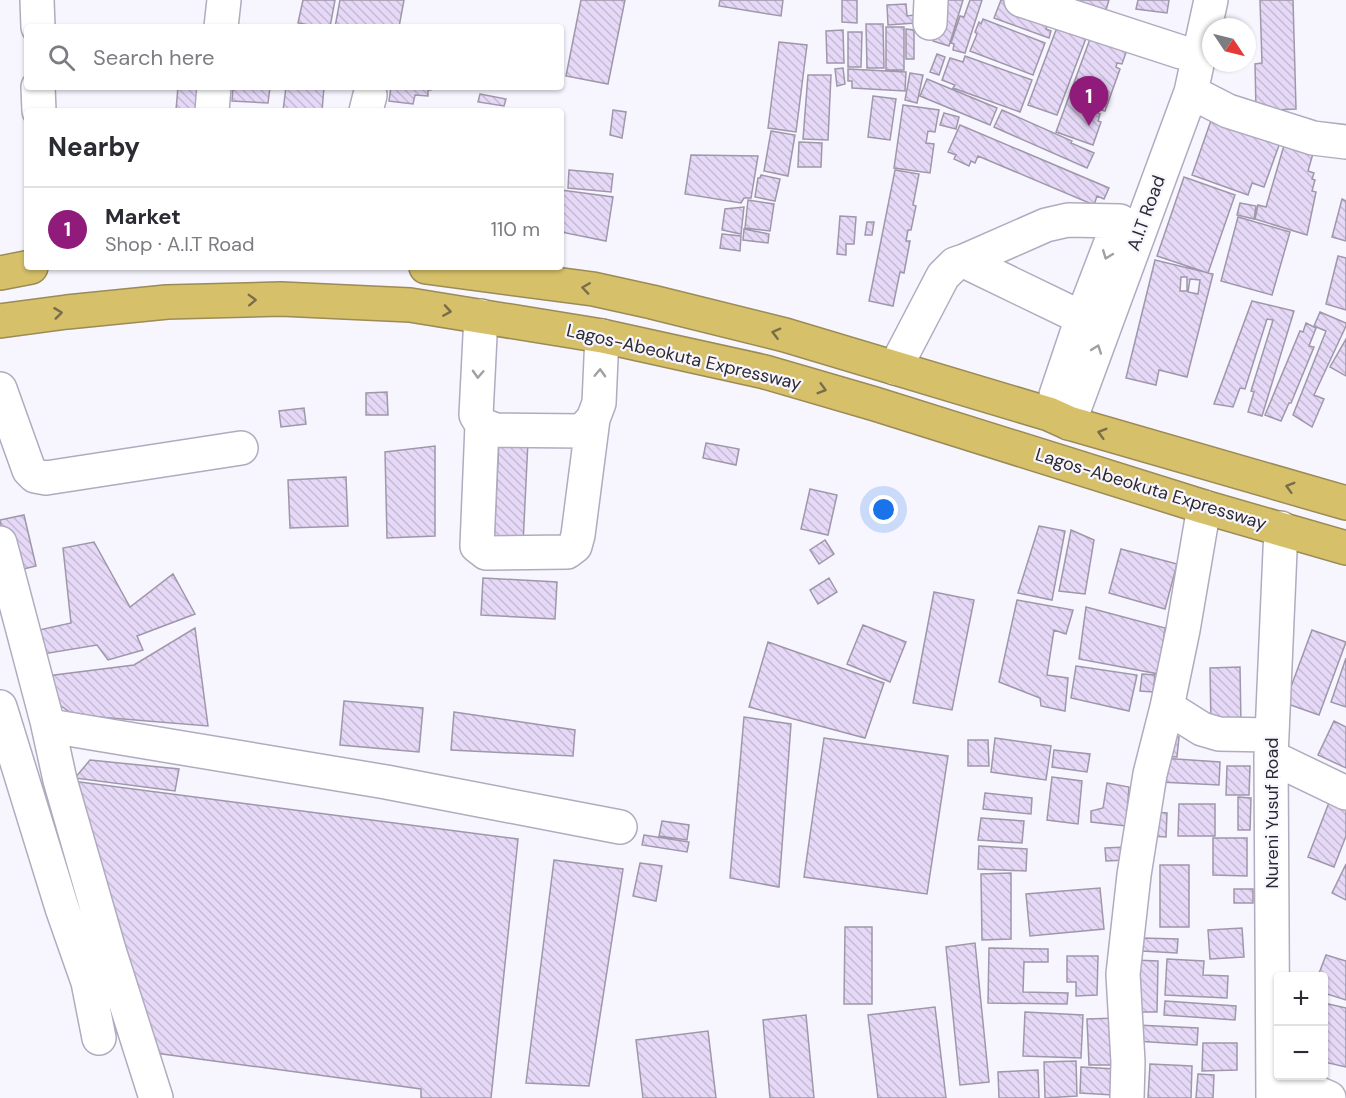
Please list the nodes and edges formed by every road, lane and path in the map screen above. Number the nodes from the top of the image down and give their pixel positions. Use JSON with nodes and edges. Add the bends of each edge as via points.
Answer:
{"nodes":[{"id":1,"x":37,"y":0,"type":"edge"},
{"id":2,"x":224,"y":0,"type":"edge"},
{"id":3,"x":1022,"y":0,"type":"edge"},
{"id":4,"x":1189,"y":0,"type":"edge"},
{"id":5,"x":1211,"y":0,"type":"edge"},
{"id":6,"x":38,"y":24,"type":"edge"},
{"id":7,"x":221,"y":24,"type":"edge"},
{"id":8,"x":1181,"y":52,"type":"junction"},
{"id":9,"x":38,"y":90,"type":"edge"},
{"id":10,"x":214,"y":90,"type":"edge"},
{"id":11,"x":1191,"y":92,"type":"junction"},
{"id":12,"x":39,"y":108,"type":"edge"},
{"id":13,"x":212,"y":108,"type":"edge"},
{"id":14,"x":1346,"y":142,"type":"edge"},
{"id":15,"x":1120,"y":221,"type":"junction"},
{"id":16,"x":963,"y":261,"type":"junction"},
{"id":17,"x":24,"y":268,"type":"edge"},
{"id":18,"x":448,"y":270,"type":"edge"},
{"id":19,"x":0,"y":273,"type":"edge"},
{"id":20,"x":481,"y":316,"type":"junction"},
{"id":21,"x":1082,"y":318,"type":"junction"},
{"id":22,"x":0,"y":321,"type":"edge"},
{"id":23,"x":602,"y":336,"type":"junction"},
{"id":24,"x":895,"y":368,"type":"junction"},
{"id":25,"x":0,"y":389,"type":"edge"},
{"id":26,"x":593,"y":419,"type":"junction"},
{"id":27,"x":1059,"y":419,"type":"junction"},
{"id":28,"x":482,"y":424,"type":"junction"},
{"id":29,"x":241,"y":448,"type":"dead end"},
{"id":30,"x":1346,"y":503,"type":"edge"},
{"id":31,"x":1204,"y":507,"type":"junction"},
{"id":32,"x":1281,"y":528,"type":"junction"},
{"id":33,"x":0,"y":543,"type":"edge"},
{"id":34,"x":1346,"y":548,"type":"edge"},
{"id":35,"x":0,"y":707,"type":"edge"},
{"id":36,"x":1167,"y":707,"type":"junction"},
{"id":37,"x":48,"y":721,"type":"junction"},
{"id":38,"x":1271,"y":746,"type":"junction"},
{"id":39,"x":1346,"y":793,"type":"edge"},
{"id":40,"x":620,"y":827,"type":"dead end"},
{"id":41,"x":99,"y":1038,"type":"dead end"},
{"id":42,"x":1273,"y":1089,"type":"edge"},
{"id":43,"x":156,"y":1098,"type":"edge"},
{"id":44,"x":1127,"y":1098,"type":"edge"},
{"id":45,"x":1329,"y":1098,"type":"edge"}],
"edges":[{"from":1,"to":6,"type":"street"},
{"from":2,"to":7,"type":"street"},
{"from":3,"to":8,"type":"street"},
{"from":4,"to":8,"type":"street","name":"A.I.T Road"},
{"from":5,"to":11,"type":"street","name":"A.I.T Road"},
{"from":8,"to":15,"type":"street","name":"A.I.T Road"},
{"from":9,"to":12,"type":"street"},
{"from":10,"to":13,"type":"street"},
{"from":11,"to":14,"type":"street","via":[[1228,111],[1313,138]]},
{"from":27,"to":11,"type":"street","name":"A.I.T Road","one_way":true},
{"from":15,"to":16,"type":"street","via":[[1068,219]]},
{"from":15,"to":21,"type":"street","name":"A.I.T Road","one_way":true},
{"from":16,"to":21,"type":"street"},
{"from":16,"to":24,"type":"street","via":[[943,276]]},
{"from":17,"to":19,"type":"highway"},
{"from":24,"to":18,"type":"highway","one_way":true,"via":[[785,335],[603,291]]},
{"from":22,"to":20,"type":"highway","name":"Lagos-Abeokuta Expressway","one_way":true,"via":[[167,302],[281,299],[410,305]]},
{"from":20,"to":23,"type":"highway","name":"Lagos-Abeokuta Expressway"},
{"from":20,"to":28,"type":"street","one_way":true,"via":[[476,415]]},
{"from":21,"to":27,"type":"street","name":"A.I.T Road"},
{"from":26,"to":23,"type":"street","one_way":true,"via":[[599,403]]},
{"from":23,"to":31,"type":"highway","name":"Lagos-Abeokuta Expressway","one_way":true,"via":[[765,372]]},
{"from":24,"to":27,"type":"highway"},
{"from":25,"to":29,"type":"street","via":[[29,470],[35,476],[46,478]]},
{"from":26,"to":28,"type":"street","via":[[582,431],[496,430]]},
{"from":26,"to":28,"type":"street","via":[[578,536],[575,546],[567,552],[486,553],[477,546]]},
{"from":30,"to":27,"type":"highway","one_way":true},
{"from":31,"to":32,"type":"highway","name":"Lagos-Abeokuta Expressway"},
{"from":31,"to":36,"type":"street"},
{"from":32,"to":34,"type":"highway","name":"Lagos-Abeokuta Expressway"},
{"from":32,"to":38,"type":"street","name":"Nureni Yusuf Road"},
{"from":33,"to":37,"type":"street"},
{"from":35,"to":41,"type":"street","via":[[88,982]]},
{"from":36,"to":38,"type":"street","via":[[1202,729]]},
{"from":36,"to":44,"type":"street","via":[[1146,796],[1123,974]]},
{"from":37,"to":40,"type":"street","via":[[56,727],[386,782]]},
{"from":37,"to":43,"type":"street","via":[[60,780],[102,927]]},
{"from":38,"to":39,"type":"street"},
{"from":38,"to":42,"type":"street","name":"Nureni Yusuf Road"},
{"from":42,"to":45,"type":"street","via":[[1315,1092]]}]}
